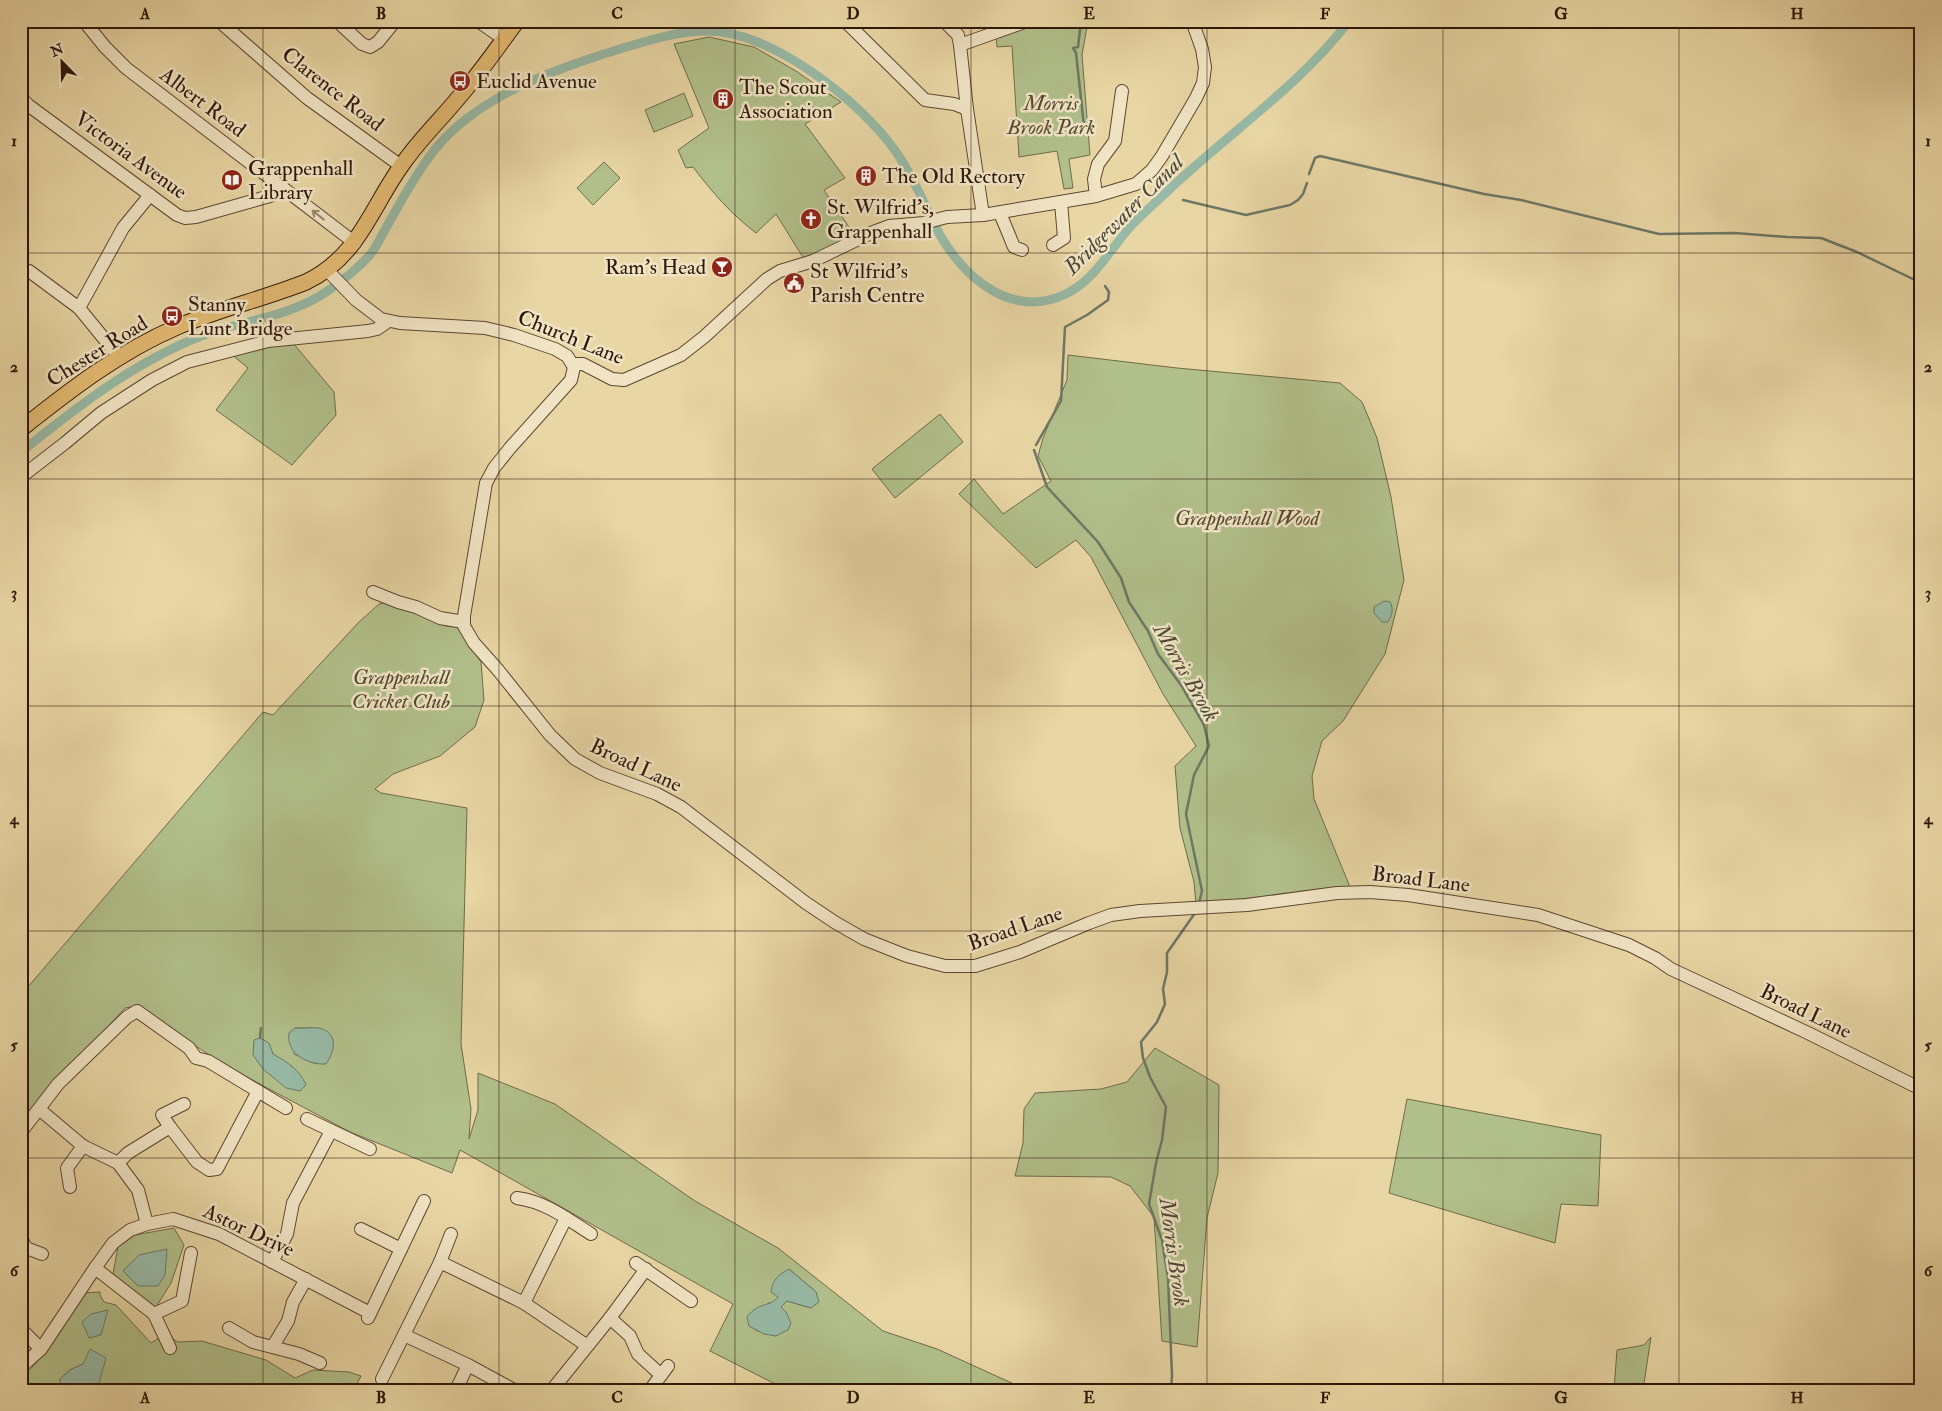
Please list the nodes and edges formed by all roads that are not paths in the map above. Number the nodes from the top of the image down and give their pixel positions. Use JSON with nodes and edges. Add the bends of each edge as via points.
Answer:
{"nodes":[{"id":1,"x":84,"y":21,"type":"edge"},
{"id":2,"x":220,"y":21,"type":"edge"},
{"id":3,"x":337,"y":21,"type":"edge"},
{"id":4,"x":395,"y":21,"type":"edge"},
{"id":5,"x":478,"y":21,"type":"edge"},
{"id":6,"x":517,"y":21,"type":"edge"},
{"id":7,"x":845,"y":21,"type":"edge"},
{"id":8,"x":944,"y":21,"type":"edge"},
{"id":9,"x":1021,"y":21,"type":"edge"},
{"id":10,"x":1192,"y":21,"type":"edge"},
{"id":11,"x":504,"y":39,"type":"junction"},
{"id":12,"x":960,"y":45,"type":"junction"},
{"id":13,"x":1122,"y":92,"type":"dead end"},
{"id":14,"x":21,"y":97,"type":"edge"},
{"id":15,"x":967,"y":109,"type":"junction"},
{"id":16,"x":401,"y":166,"type":"junction"},
{"id":17,"x":282,"y":186,"type":"junction"},
{"id":18,"x":150,"y":195,"type":"junction"},
{"id":19,"x":1096,"y":196,"type":"junction"},
{"id":20,"x":1061,"y":202,"type":"junction"},
{"id":21,"x":1000,"y":213,"type":"junction"},
{"id":22,"x":984,"y":216,"type":"junction"},
{"id":23,"x":355,"y":243,"type":"junction"},
{"id":24,"x":1053,"y":245,"type":"dead end"},
{"id":25,"x":1022,"y":250,"type":"dead end"},
{"id":26,"x":24,"y":270,"type":"edge"},
{"id":27,"x":331,"y":274,"type":"junction"},
{"id":28,"x":79,"y":308,"type":"junction"},
{"id":29,"x":387,"y":322,"type":"junction"},
{"id":30,"x":119,"y":357,"type":"junction"},
{"id":31,"x":574,"y":364,"type":"junction"},
{"id":32,"x":21,"y":429,"type":"edge"},
{"id":33,"x":21,"y":477,"type":"edge"},
{"id":34,"x":373,"y":592,"type":"dead end"},
{"id":35,"x":464,"y":622,"type":"junction"},
{"id":36,"x":1921,"y":1089,"type":"edge"},
{"id":37,"x":258,"y":1091,"type":"junction"},
{"id":38,"x":184,"y":1104,"type":"dead end"},
{"id":39,"x":286,"y":1108,"type":"dead end"},
{"id":40,"x":39,"y":1109,"type":"junction"},
{"id":41,"x":307,"y":1119,"type":"dead end"},
{"id":42,"x":170,"y":1127,"type":"junction"},
{"id":43,"x":331,"y":1131,"type":"junction"},
{"id":44,"x":21,"y":1132,"type":"edge"},
{"id":45,"x":83,"y":1146,"type":"junction"},
{"id":46,"x":370,"y":1149,"type":"dead end"},
{"id":47,"x":118,"y":1163,"type":"junction"},
{"id":48,"x":70,"y":1188,"type":"dead end"},
{"id":49,"x":517,"y":1198,"type":"dead end"},
{"id":50,"x":424,"y":1201,"type":"dead end"},
{"id":51,"x":566,"y":1218,"type":"junction"},
{"id":52,"x":147,"y":1224,"type":"junction"},
{"id":53,"x":361,"y":1229,"type":"dead end"},
{"id":54,"x":451,"y":1234,"type":"dead end"},
{"id":55,"x":591,"y":1234,"type":"dead end"},
{"id":56,"x":23,"y":1247,"type":"edge"},
{"id":57,"x":401,"y":1249,"type":"junction"},
{"id":58,"x":191,"y":1253,"type":"dead end"},
{"id":59,"x":42,"y":1254,"type":"dead end"},
{"id":60,"x":272,"y":1262,"type":"junction"},
{"id":61,"x":440,"y":1262,"type":"junction"},
{"id":62,"x":95,"y":1268,"type":"junction"},
{"id":63,"x":306,"y":1279,"type":"junction"},
{"id":64,"x":691,"y":1301,"type":"dead end"},
{"id":65,"x":524,"y":1303,"type":"junction"},
{"id":66,"x":154,"y":1314,"type":"junction"},
{"id":67,"x":610,"y":1318,"type":"junction"},
{"id":68,"x":229,"y":1328,"type":"dead end"},
{"id":69,"x":21,"y":1329,"type":"edge"},
{"id":70,"x":404,"y":1334,"type":"junction"},
{"id":71,"x":586,"y":1345,"type":"junction"},
{"id":72,"x":273,"y":1346,"type":"junction"},
{"id":73,"x":170,"y":1348,"type":"dead end"},
{"id":74,"x":41,"y":1349,"type":"junction"},
{"id":75,"x":320,"y":1363,"type":"dead end"},
{"id":76,"x":468,"y":1365,"type":"junction"},
{"id":77,"x":21,"y":1367,"type":"edge"},
{"id":78,"x":382,"y":1379,"type":"dead end"},
{"id":79,"x":456,"y":1390,"type":"edge"},
{"id":80,"x":514,"y":1390,"type":"edge"},
{"id":81,"x":552,"y":1390,"type":"edge"},
{"id":82,"x":650,"y":1390,"type":"edge"}],
"edges":[{"from":1,"to":17,"type":"street","name":"Albert Road","via":[[126,68]]},
{"from":2,"to":16,"type":"street","name":"Clarence Road","via":[[307,98]]},
{"from":3,"to":4,"type":"street","via":[[362,44],[370,47]]},
{"from":5,"to":11,"type":"street"},
{"from":6,"to":11,"type":"main road","name":"Chester Road"},
{"from":7,"to":15,"type":"street","via":[[925,100]]},
{"from":8,"to":12,"type":"street","via":[[958,35]]},
{"from":9,"to":12,"type":"street"},
{"from":10,"to":19,"type":"street","name":"Church Lane","via":[[1205,68],[1196,98],[1152,170],[1136,184]]},
{"from":11,"to":16,"type":"main road","name":"Chester Road"},
{"from":12,"to":15,"type":"street"},
{"from":13,"to":19,"type":"street","via":[[1115,141],[1098,164],[1094,179]]},
{"from":14,"to":18,"type":"street","name":"Victoria Avenue"},
{"from":15,"to":22,"type":"street"},
{"from":16,"to":23,"type":"main road","name":"Chester Road"},
{"from":17,"to":18,"type":"street","name":"Victoria Avenue","via":[[270,196],[185,218]]},
{"from":23,"to":17,"type":"street","name":"Albert Road","one_way":true},
{"from":18,"to":28,"type":"street","via":[[123,228]]},
{"from":19,"to":20,"type":"street","name":"Church Lane"},
{"from":20,"to":21,"type":"street","name":"Church Lane"},
{"from":20,"to":24,"type":"street","via":[[1064,238]]},
{"from":21,"to":22,"type":"street","name":"Church Lane"},
{"from":21,"to":25,"type":"street","via":[[1014,247]]},
{"from":22,"to":31,"type":"street","name":"Church Lane","via":[[947,216],[924,223],[889,226],[813,261],[780,272],[767,279],[681,354],[624,380],[612,380],[583,364]]},
{"from":23,"to":27,"type":"main road","name":"Chester Road"},
{"from":26,"to":28,"type":"street"},
{"from":27,"to":29,"type":"street","name":"Church Lane","via":[[369,312]]},
{"from":27,"to":30,"type":"main road","name":"Chester Road","via":[[178,327]]},
{"from":28,"to":30,"type":"street"},
{"from":29,"to":31,"type":"street","name":"Church Lane","via":[[494,329],[555,349]]},
{"from":29,"to":33,"type":"street","via":[[368,331],[268,341],[186,362],[101,413]]},
{"from":30,"to":32,"type":"main road","name":"Chester Road"},
{"from":31,"to":35,"type":"street","via":[[570,380],[489,477],[483,497]]},
{"from":34,"to":35,"type":"street","via":[[440,618]]},
{"from":35,"to":36,"type":"street","name":"Broad Lane","via":[[474,644],[566,752],[591,769],[682,807],[806,903],[850,932],[931,963],[975,966],[1020,952],[1111,915],[1337,893],[1408,895],[1538,915],[1629,945],[1671,969]]},
{"from":37,"to":39,"type":"street"},
{"from":37,"to":40,"type":"street","via":[[208,1061],[196,1058],[189,1048],[137,1011],[58,1084]]},
{"from":37,"to":42,"type":"street","via":[[217,1169],[209,1170],[197,1162]]},
{"from":38,"to":42,"type":"street","via":[[162,1115]]},
{"from":40,"to":44,"type":"street"},
{"from":40,"to":45,"type":"street"},
{"from":41,"to":43,"type":"street"},
{"from":42,"to":47,"type":"street","via":[[128,1153]]},
{"from":43,"to":46,"type":"street"},
{"from":43,"to":60,"type":"street","via":[[293,1203],[288,1234]]},
{"from":45,"to":47,"type":"street"},
{"from":45,"to":48,"type":"street","via":[[67,1168]]},
{"from":47,"to":52,"type":"street","via":[[138,1190]]},
{"from":49,"to":51,"type":"street","via":[[543,1204]]},
{"from":50,"to":57,"type":"street","name":"Astor Drive"},
{"from":51,"to":55,"type":"street"},
{"from":51,"to":65,"type":"street"},
{"from":52,"to":60,"type":"street","name":"Astor Drive","via":[[173,1219],[192,1224],[219,1234]]},
{"from":52,"to":62,"type":"street","name":"Astor Drive","via":[[130,1230],[113,1243]]},
{"from":53,"to":57,"type":"street"},
{"from":54,"to":61,"type":"street"},
{"from":56,"to":59,"type":"street"},
{"from":57,"to":63,"type":"street","name":"Astor Drive","via":[[369,1315]]},
{"from":58,"to":66,"type":"street","via":[[182,1301]]},
{"from":60,"to":63,"type":"street","name":"Astor Drive"},
{"from":61,"to":65,"type":"street"},
{"from":61,"to":70,"type":"street"},
{"from":62,"to":66,"type":"street"},
{"from":62,"to":74,"type":"street","name":"Astor Drive"},
{"from":63,"to":72,"type":"street"},
{"from":64,"to":67,"type":"street","via":[[641,1266]]},
{"from":65,"to":71,"type":"street"},
{"from":66,"to":73,"type":"street"},
{"from":67,"to":71,"type":"street"},
{"from":67,"to":82,"type":"street","via":[[630,1336],[638,1354],[664,1370]]},
{"from":68,"to":72,"type":"street","via":[[253,1342]]},
{"from":69,"to":74,"type":"street"},
{"from":70,"to":76,"type":"street"},
{"from":70,"to":78,"type":"street"},
{"from":71,"to":81,"type":"street"},
{"from":72,"to":75,"type":"street"},
{"from":74,"to":77,"type":"street","name":"Astor Drive"},
{"from":76,"to":79,"type":"street"},
{"from":76,"to":80,"type":"street"}]}
